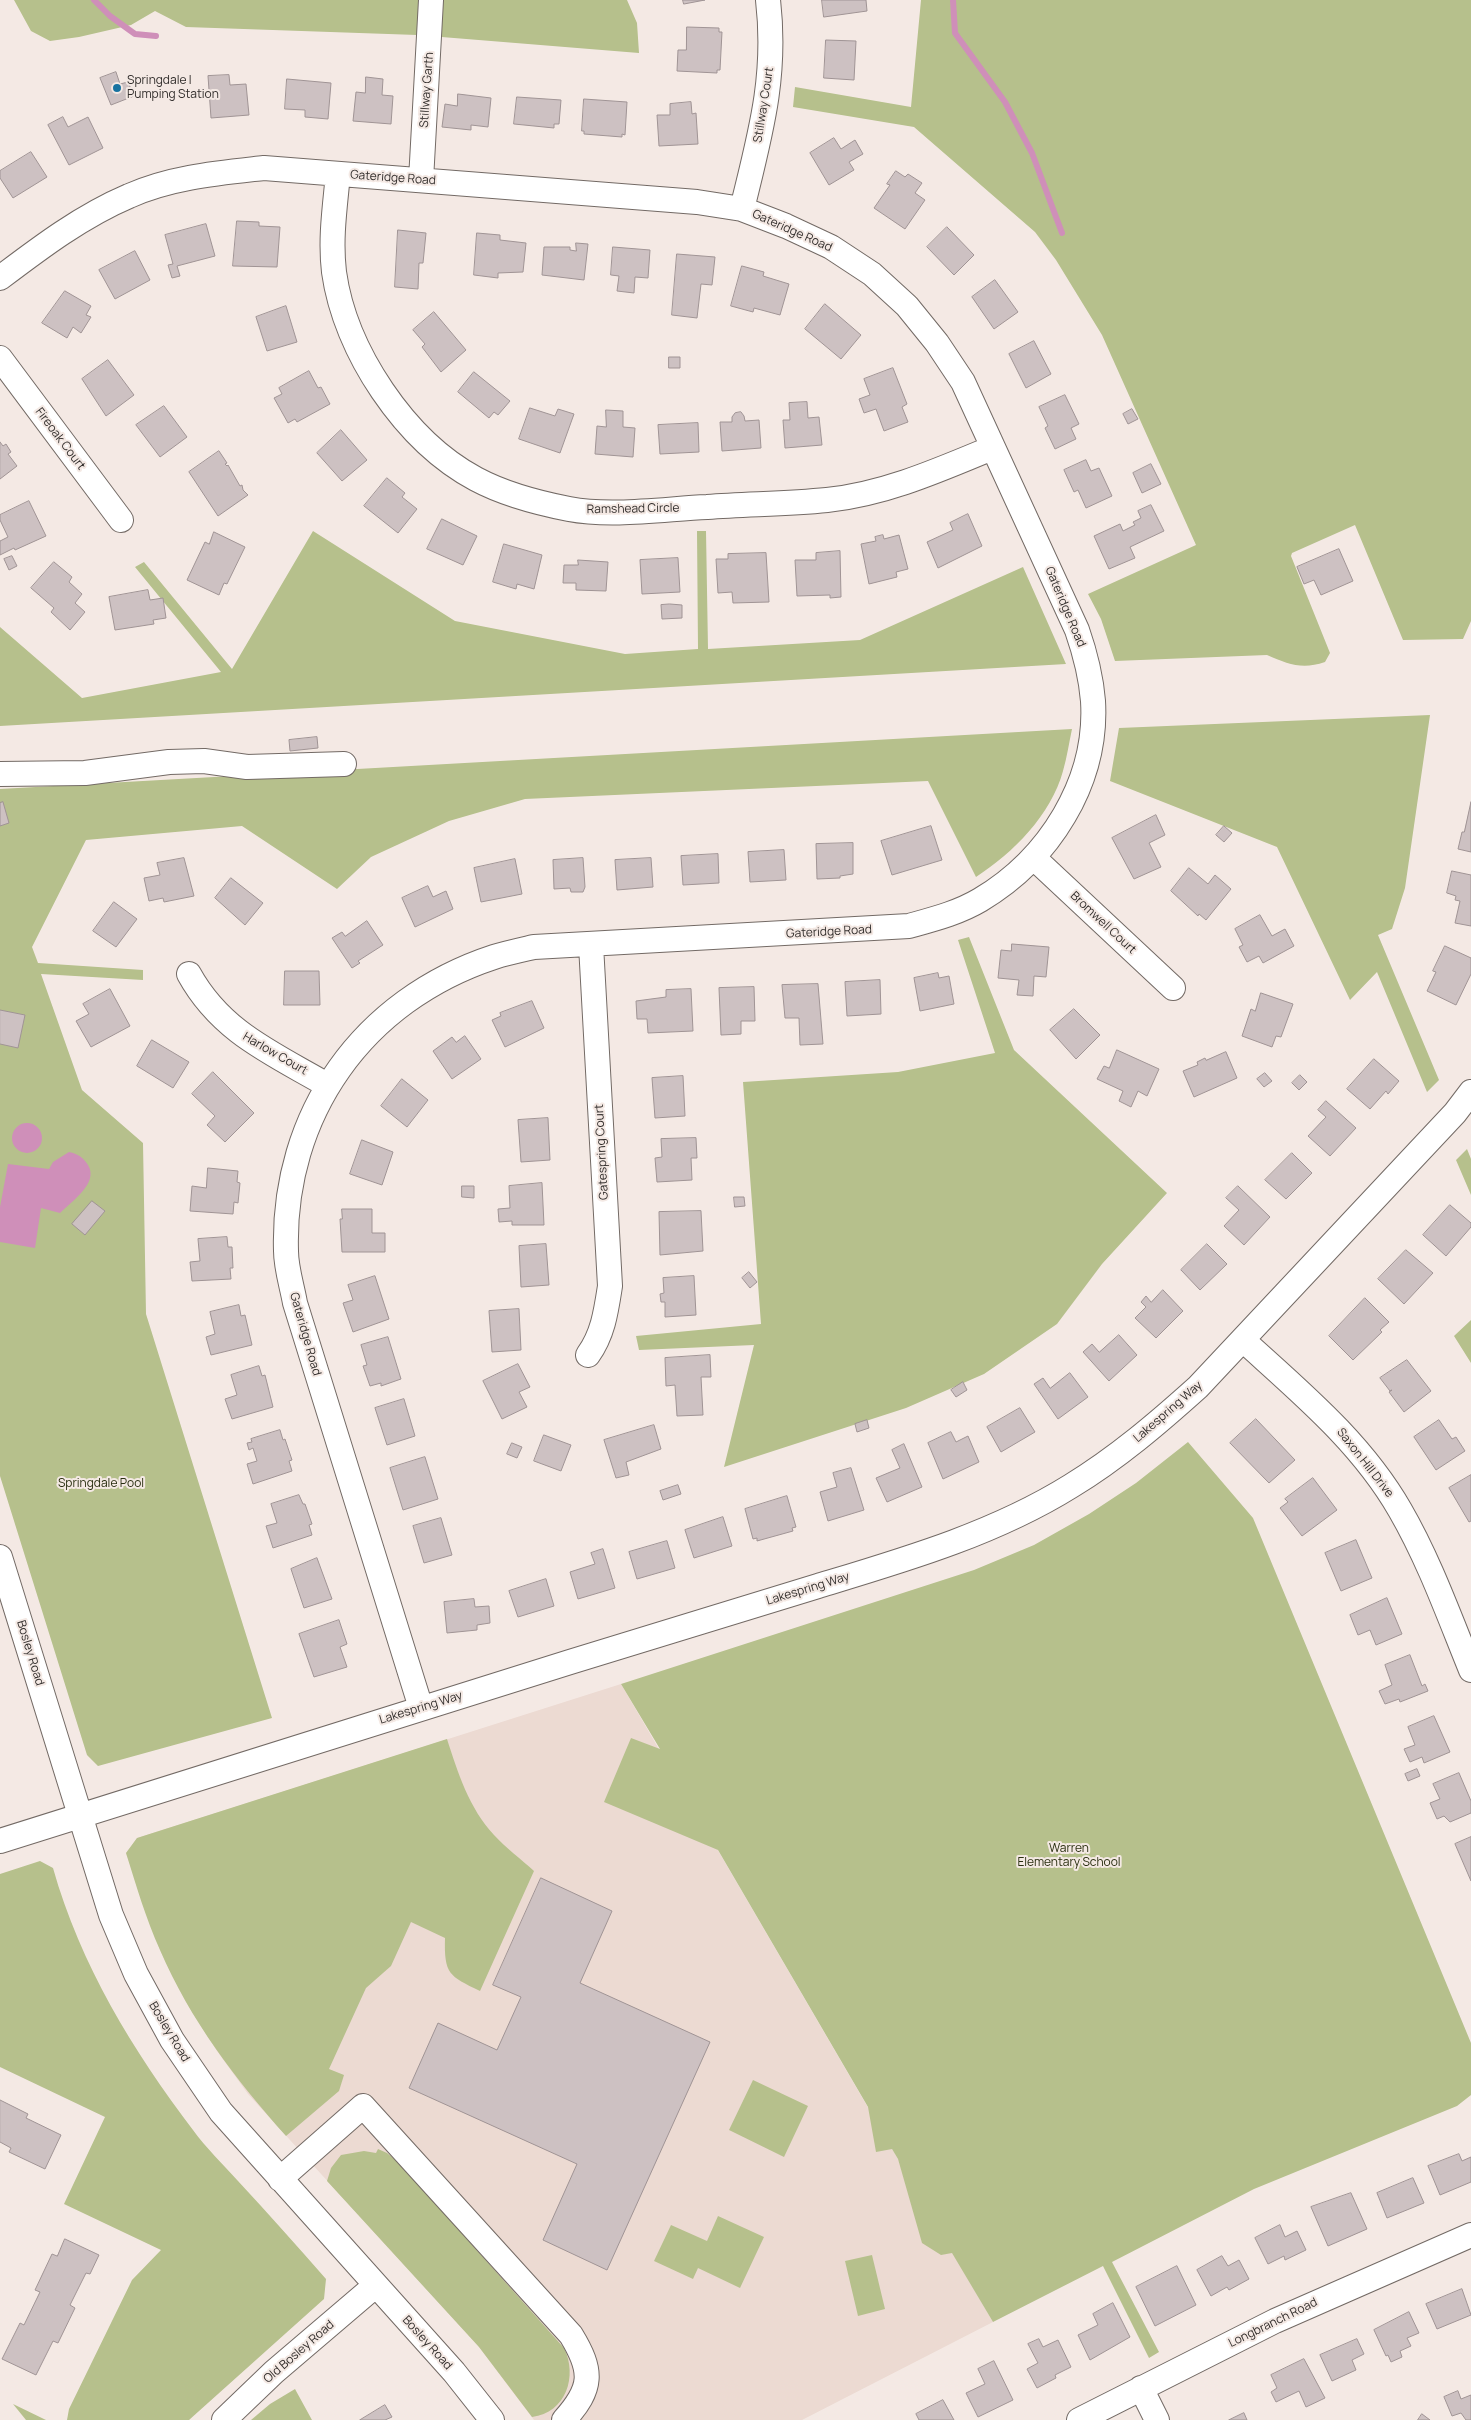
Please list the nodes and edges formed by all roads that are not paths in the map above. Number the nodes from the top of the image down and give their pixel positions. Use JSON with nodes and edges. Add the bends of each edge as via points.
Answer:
{"nodes":[{"id":1,"x":431,"y":0,"type":"edge"},
{"id":2,"x":768,"y":0,"type":"edge"},
{"id":3,"x":338,"y":174,"type":"junction"},
{"id":4,"x":421,"y":180,"type":"junction"},
{"id":5,"x":742,"y":210,"type":"junction"},
{"id":6,"x":0,"y":278,"type":"edge"},
{"id":7,"x":0,"y":358,"type":"edge"},
{"id":8,"x":992,"y":448,"type":"junction"},
{"id":9,"x":121,"y":520,"type":"dead end"},
{"id":10,"x":344,"y":764,"type":"dead end"},
{"id":11,"x":0,"y":774,"type":"edge"},
{"id":12,"x":1034,"y":858,"type":"junction"},
{"id":13,"x":591,"y":945,"type":"junction"},
{"id":14,"x":189,"y":974,"type":"dead end"},
{"id":15,"x":1173,"y":988,"type":"dead end"},
{"id":16,"x":327,"y":1085,"type":"junction"},
{"id":17,"x":1471,"y":1092,"type":"edge"},
{"id":18,"x":1243,"y":1340,"type":"junction"},
{"id":19,"x":588,"y":1355,"type":"dead end"},
{"id":20,"x":0,"y":1557,"type":"edge"},
{"id":21,"x":1471,"y":1670,"type":"edge"},
{"id":22,"x":420,"y":1708,"type":"junction"},
{"id":23,"x":80,"y":1816,"type":"junction"},
{"id":24,"x":0,"y":1840,"type":"edge"},
{"id":25,"x":280,"y":2179,"type":"junction"},
{"id":26,"x":1471,"y":2235,"type":"edge"},
{"id":27,"x":376,"y":2285,"type":"junction"},
{"id":28,"x":1141,"y":2388,"type":"junction"},
{"id":29,"x":224,"y":2420,"type":"edge"},
{"id":30,"x":492,"y":2420,"type":"edge"},
{"id":31,"x":564,"y":2420,"type":"edge"},
{"id":32,"x":1079,"y":2420,"type":"edge"},
{"id":33,"x":1157,"y":2420,"type":"edge"}],
"edges":[{"from":1,"to":4,"type":"street","name":"Stillway Garth"},
{"from":2,"to":5,"type":"street","name":"Stillway Court","via":[[771,68],[766,111]]},
{"from":3,"to":4,"type":"street","name":"Gateridge Road"},
{"from":3,"to":6,"type":"street","name":"Gateridge Road","via":[[264,168],[215,173],[130,195],[91,214]]},
{"from":3,"to":8,"type":"street","name":"Ramshead Circle","via":[[333,228],[334,272],[347,320],[366,365],[394,408],[432,448],[475,478],[522,497],[571,509],[618,511],[818,501],[878,490],[926,476]]},
{"from":4,"to":5,"type":"street","name":"Gateridge Road","via":[[696,202]]},
{"from":5,"to":8,"type":"street","name":"Gateridge Road","via":[[831,247],[872,274],[907,306],[963,382]]},
{"from":7,"to":9,"type":"street","name":"Fireoak Court"},
{"from":8,"to":12,"type":"street","name":"Gateridge Road","via":[[1077,630],[1088,665],[1093,702],[1090,743],[1083,776],[1069,808]]},
{"from":10,"to":11,"type":"street","via":[[247,767],[204,761],[85,773]]},
{"from":12,"to":13,"type":"street","name":"Gateridge Road","via":[[980,900],[951,914],[909,926]]},
{"from":12,"to":15,"type":"street","name":"Bromwell Court"},
{"from":13,"to":16,"type":"street","name":"Gateridge Road","via":[[534,947],[494,956],[426,988],[362,1039]]},
{"from":13,"to":19,"type":"street","name":"Gatespring Court","via":[[610,1286],[604,1321]]},
{"from":14,"to":16,"type":"street","name":"Harlow Court","via":[[214,1010],[241,1034]]},
{"from":16,"to":22,"type":"street","name":"Gateridge Road","via":[[308,1120],[295,1163],[287,1208],[286,1253],[295,1303]]},
{"from":17,"to":18,"type":"street","name":"Lakespring Way"},
{"from":18,"to":21,"type":"street","name":"Saxon Hill Drive","via":[[1338,1428],[1373,1470],[1400,1510],[1425,1558]]},
{"from":18,"to":22,"type":"street","name":"Lakespring Way","via":[[1177,1406],[1114,1457],[1069,1488],[1013,1516],[959,1540],[866,1572]]},
{"from":20,"to":23,"type":"street","name":"Bosley Road"},
{"from":22,"to":23,"type":"street","name":"Lakespring Way"},
{"from":23,"to":24,"type":"street","name":"Lakespring Way"},
{"from":23,"to":25,"type":"street","name":"Bosley Road","via":[[111,1915],[150,2001],[202,2086]]},
{"from":25,"to":27,"type":"street","name":"Bosley Road"},
{"from":25,"to":31,"type":"street","via":[[363,2106],[571,2335],[584,2357],[587,2376],[578,2404]]},
{"from":26,"to":28,"type":"street","name":"Longbranch Road","via":[[1315,2302]]},
{"from":27,"to":29,"type":"street","name":"Old Bosley Road","via":[[274,2372]]},
{"from":27,"to":30,"type":"street","name":"Bosley Road"},
{"from":28,"to":32,"type":"street","name":"Longbranch Road"},
{"from":28,"to":33,"type":"street"}]}
